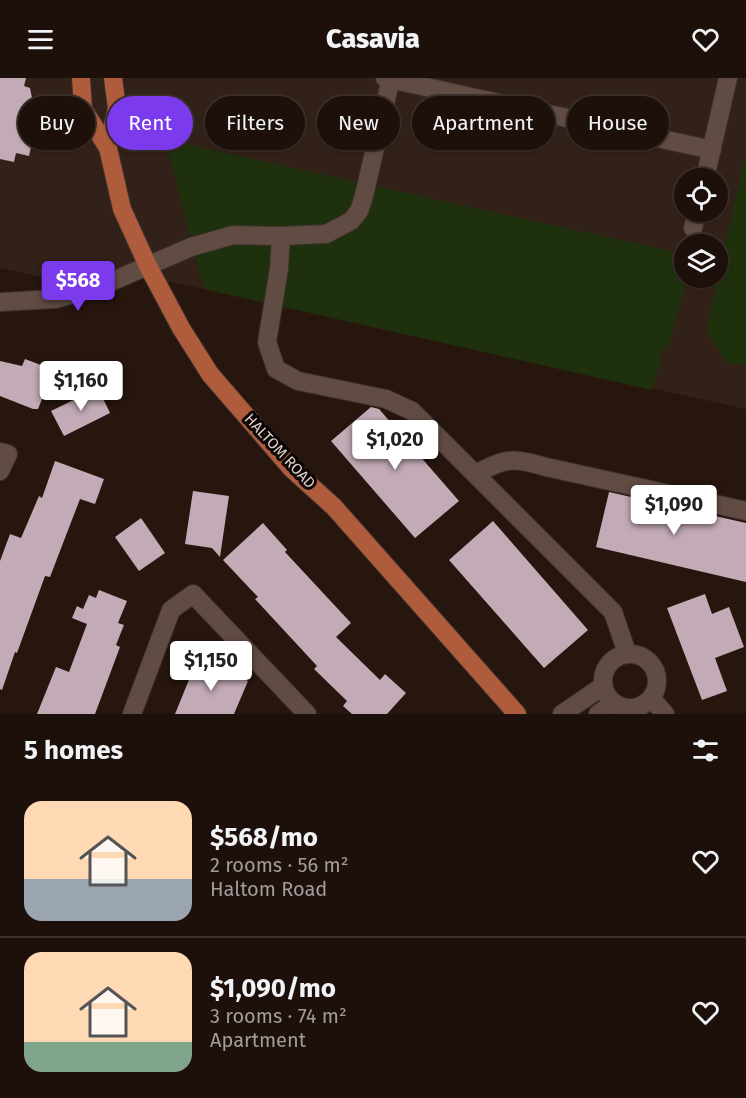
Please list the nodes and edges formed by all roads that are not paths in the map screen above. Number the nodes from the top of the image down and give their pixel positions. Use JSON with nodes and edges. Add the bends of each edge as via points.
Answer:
{"nodes":[{"id":1,"x":81,"y":78,"type":"edge"},
{"id":2,"x":113,"y":78,"type":"edge"},
{"id":3,"x":388,"y":78,"type":"edge"},
{"id":4,"x":729,"y":78,"type":"edge"},
{"id":5,"x":115,"y":96,"type":"edge"},
{"id":6,"x":107,"y":146,"type":"edge"},
{"id":7,"x":108,"y":150,"type":"edge"},
{"id":8,"x":712,"y":150,"type":"junction"},
{"id":9,"x":708,"y":168,"type":"edge"},
{"id":10,"x":281,"y":236,"type":"junction"},
{"id":11,"x":148,"y":266,"type":"junction"},
{"id":12,"x":0,"y":302,"type":"edge"},
{"id":13,"x":4,"y":453,"type":"edge"},
{"id":14,"x":0,"y":471,"type":"edge"},
{"id":15,"x":475,"y":474,"type":"junction"},
{"id":16,"x":746,"y":511,"type":"edge"},
{"id":17,"x":627,"y":653,"type":"junction"},
{"id":18,"x":603,"y":686,"type":"junction"},
{"id":19,"x":651,"y":698,"type":"junction"},
{"id":20,"x":614,"y":703,"type":"junction"},
{"id":21,"x":132,"y":714,"type":"edge"},
{"id":22,"x":307,"y":714,"type":"edge"},
{"id":23,"x":517,"y":714,"type":"edge"},
{"id":24,"x":562,"y":714,"type":"edge"},
{"id":25,"x":598,"y":714,"type":"edge"},
{"id":26,"x":665,"y":714,"type":"edge"}],
"edges":[{"from":1,"to":6,"type":"main road","name":"HALTOM ROAD","via":[[83,109]]},
{"from":2,"to":5,"type":"main road","name":"HALTOM ROAD"},
{"from":3,"to":8,"type":"street"},
{"from":3,"to":10,"type":"street","via":[[359,211],[351,221],[326,234]]},
{"from":4,"to":8,"type":"street"},
{"from":7,"to":11,"type":"main road","name":"HALTOM ROAD","via":[[123,209]]},
{"from":8,"to":9,"type":"street"},
{"from":10,"to":11,"type":"street","via":[[233,235],[191,247]]},
{"from":10,"to":15,"type":"street","via":[[267,342],[276,369],[298,381],[386,399],[412,411]]},
{"from":11,"to":12,"type":"street","via":[[99,287],[55,299]]},
{"from":11,"to":23,"type":"main road","name":"HALTOM ROAD","via":[[210,374]]},
{"from":13,"to":14,"type":"street"},
{"from":15,"to":16,"type":"street","via":[[498,462],[519,459]]},
{"from":15,"to":17,"type":"street","via":[[613,612]]},
{"from":17,"to":18,"type":"street","via":[[610,662],[603,674]]},
{"from":17,"to":19,"type":"street","via":[[641,655],[654,668],[657,687]]},
{"from":18,"to":20,"type":"street"},
{"from":18,"to":24,"type":"street"},
{"from":19,"to":20,"type":"street","via":[[637,707]]},
{"from":19,"to":26,"type":"street"},
{"from":20,"to":25,"type":"street"},
{"from":21,"to":22,"type":"street","via":[[171,610],[193,594]]}]}
